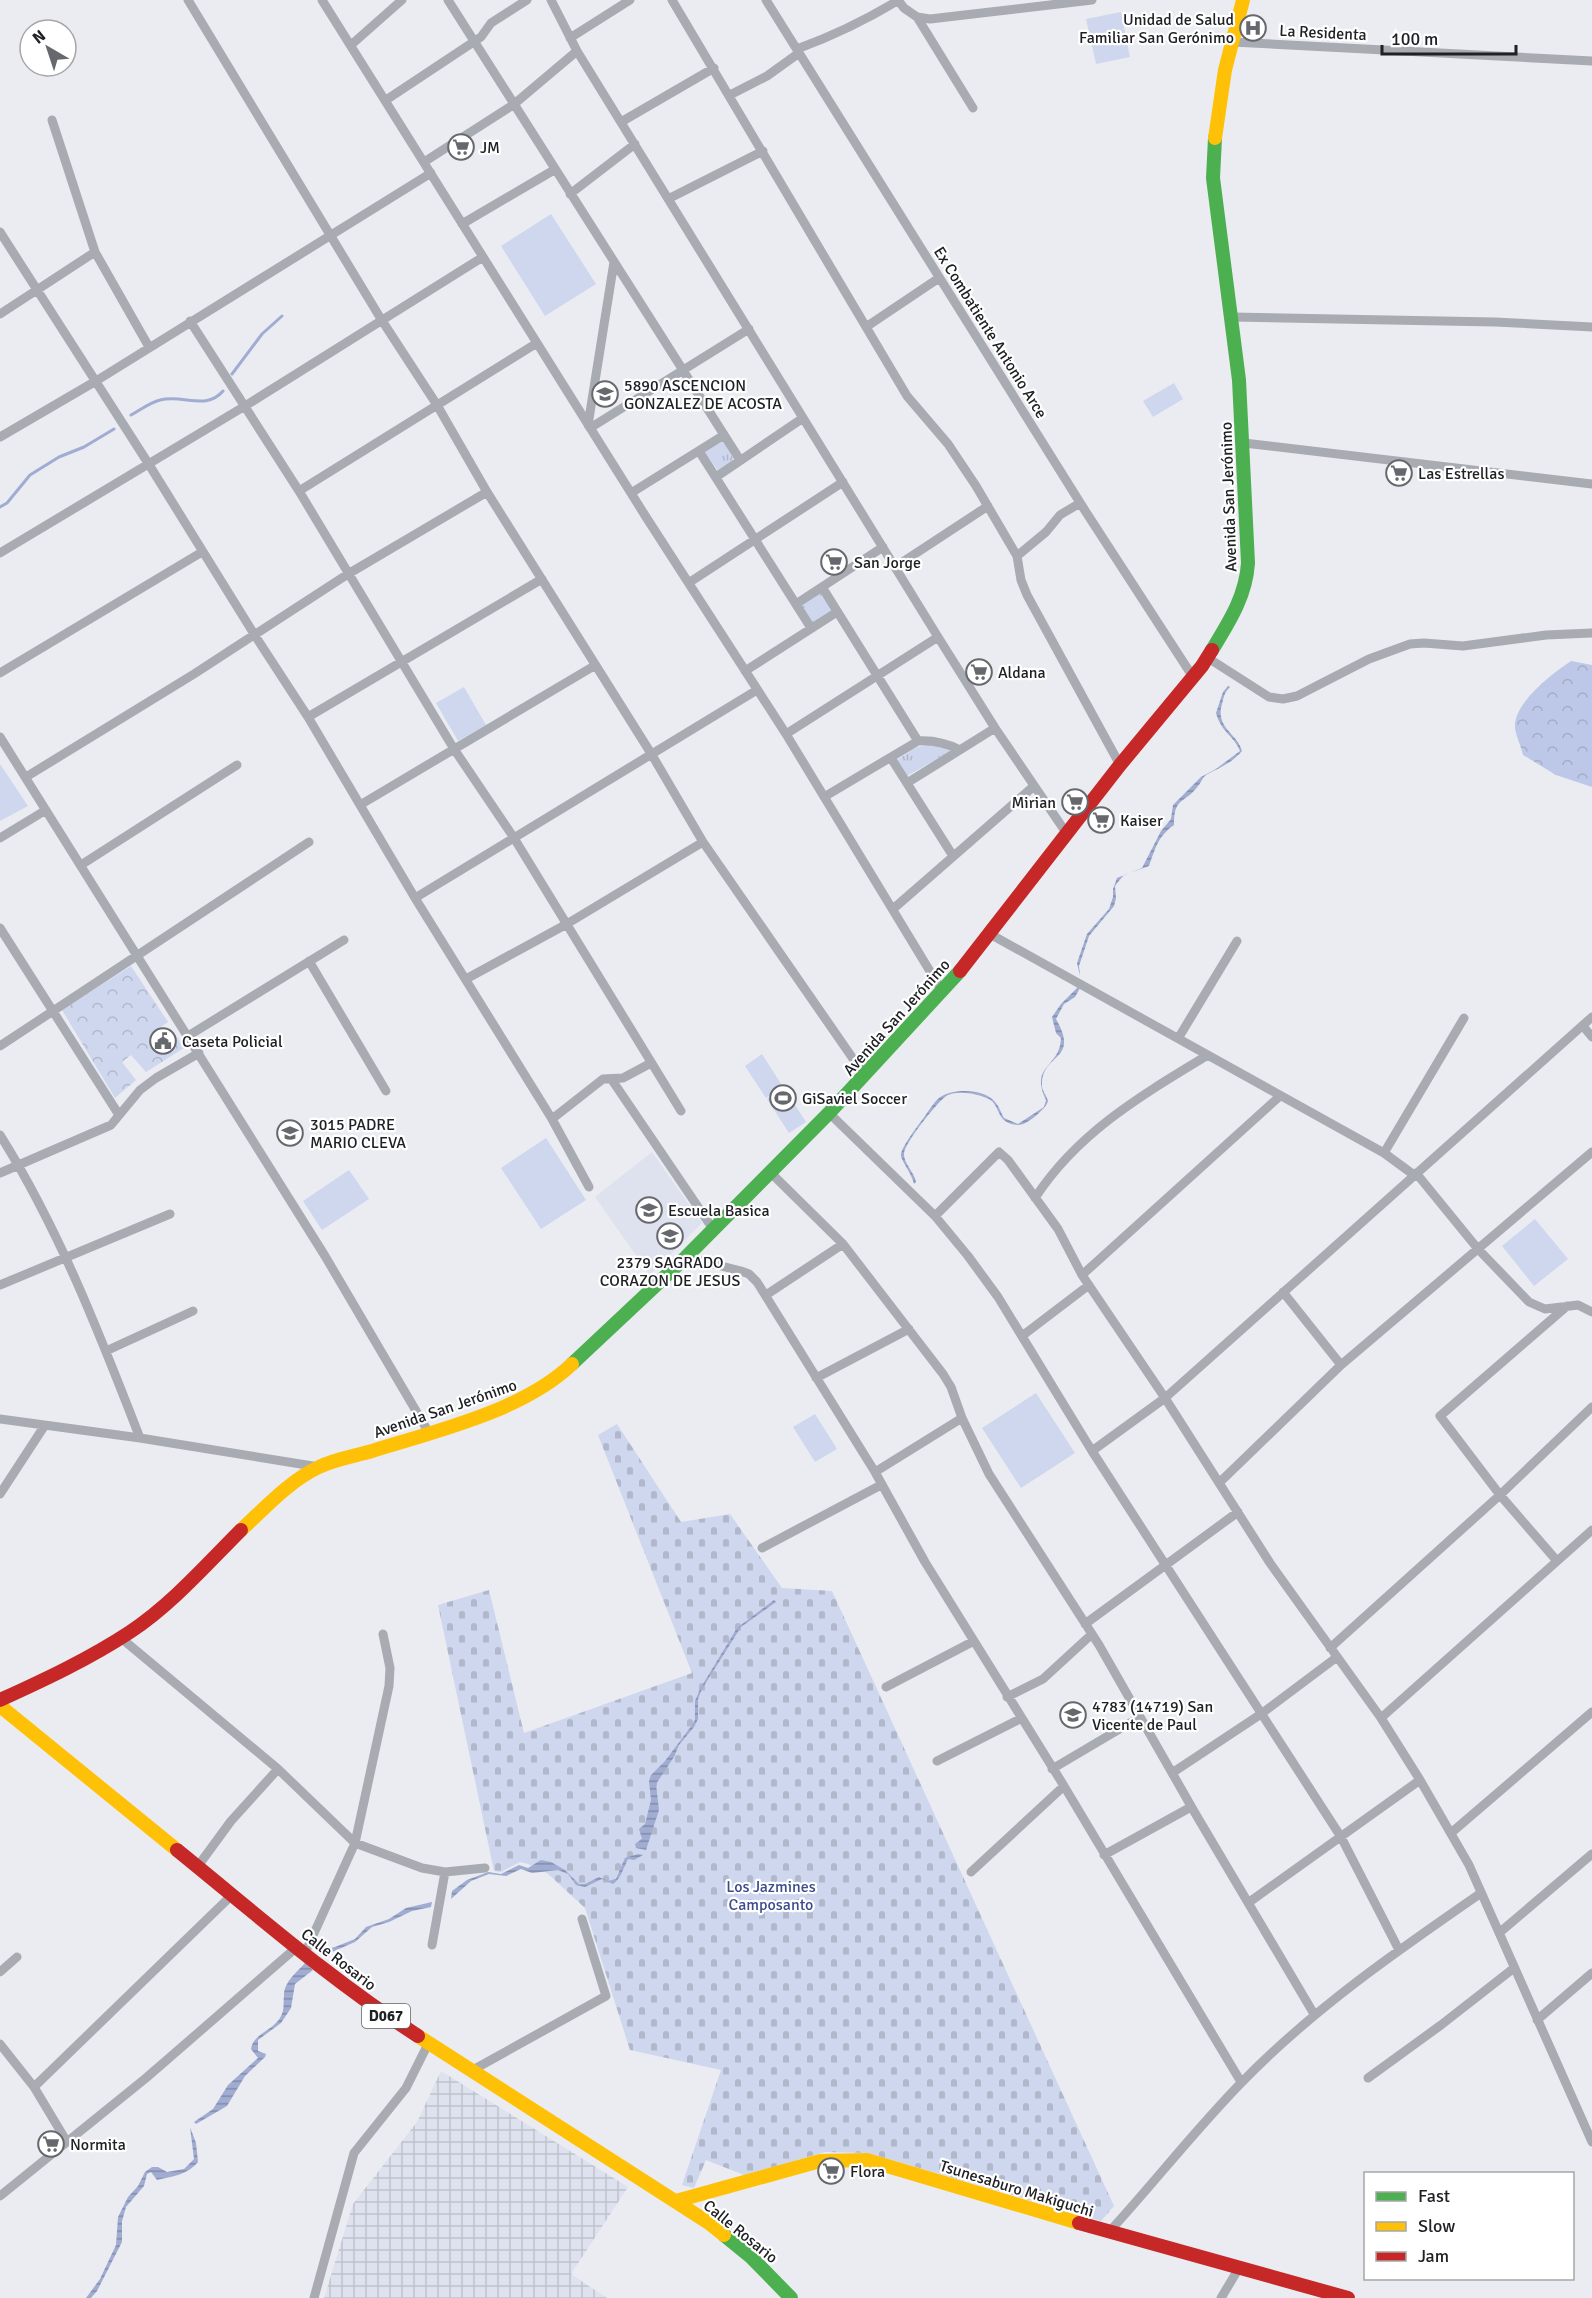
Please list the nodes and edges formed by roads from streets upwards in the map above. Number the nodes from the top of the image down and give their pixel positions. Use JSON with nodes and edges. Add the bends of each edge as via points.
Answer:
{"nodes":[{"id":1,"x":188,"y":0,"type":"edge"},
{"id":2,"x":322,"y":0,"type":"edge"},
{"id":3,"x":402,"y":0,"type":"edge"},
{"id":4,"x":448,"y":0,"type":"edge"},
{"id":5,"x":527,"y":0,"type":"edge"},
{"id":6,"x":551,"y":0,"type":"edge"},
{"id":7,"x":630,"y":0,"type":"edge"},
{"id":8,"x":672,"y":0,"type":"edge"},
{"id":9,"x":766,"y":0,"type":"edge"},
{"id":10,"x":898,"y":0,"type":"edge"},
{"id":11,"x":995,"y":0,"type":"edge"},
{"id":12,"x":1092,"y":0,"type":"edge"},
{"id":13,"x":1243,"y":0,"type":"edge"},
{"id":14,"x":994,"y":11,"type":"junction"},
{"id":15,"x":917,"y":17,"type":"junction"},
{"id":16,"x":570,"y":38,"type":"junction"},
{"id":17,"x":474,"y":42,"type":"junction"},
{"id":18,"x":1232,"y":42,"type":"junction"},
{"id":19,"x":351,"y":45,"type":"junction"},
{"id":20,"x":577,"y":51,"type":"junction"},
{"id":21,"x":798,"y":51,"type":"junction"},
{"id":22,"x":1592,"y":61,"type":"edge"},
{"id":23,"x":714,"y":68,"type":"junction"},
{"id":24,"x":730,"y":95,"type":"junction"},
{"id":25,"x":386,"y":100,"type":"junction"},
{"id":26,"x":513,"y":105,"type":"junction"},
{"id":27,"x":974,"y":108,"type":"dead end"},
{"id":28,"x":52,"y":120,"type":"dead end"},
{"id":29,"x":621,"y":122,"type":"junction"},
{"id":30,"x":635,"y":144,"type":"junction"},
{"id":31,"x":763,"y":151,"type":"junction"},
{"id":32,"x":424,"y":162,"type":"junction"},
{"id":33,"x":554,"y":170,"type":"junction"},
{"id":34,"x":431,"y":173,"type":"junction"},
{"id":35,"x":570,"y":194,"type":"junction"},
{"id":36,"x":668,"y":199,"type":"junction"},
{"id":37,"x":462,"y":224,"type":"junction"},
{"id":38,"x":0,"y":232,"type":"edge"},
{"id":39,"x":329,"y":234,"type":"junction"},
{"id":40,"x":95,"y":252,"type":"junction"},
{"id":41,"x":483,"y":257,"type":"junction"},
{"id":42,"x":614,"y":262,"type":"junction"},
{"id":43,"x":939,"y":278,"type":"junction"},
{"id":44,"x":37,"y":289,"type":"junction"},
{"id":45,"x":0,"y":314,"type":"edge"},
{"id":46,"x":1232,"y":317,"type":"junction"},
{"id":47,"x":381,"y":319,"type":"junction"},
{"id":48,"x":190,"y":321,"type":"junction"},
{"id":49,"x":867,"y":327,"type":"junction"},
{"id":50,"x":1592,"y":327,"type":"edge"},
{"id":51,"x":749,"y":329,"type":"junction"},
{"id":52,"x":537,"y":343,"type":"junction"},
{"id":53,"x":149,"y":347,"type":"junction"},
{"id":54,"x":683,"y":370,"type":"junction"},
{"id":55,"x":96,"y":381,"type":"junction"},
{"id":56,"x":437,"y":405,"type":"junction"},
{"id":57,"x":245,"y":406,"type":"junction"},
{"id":58,"x":803,"y":418,"type":"junction"},
{"id":59,"x":589,"y":426,"type":"junction"},
{"id":60,"x":724,"y":435,"type":"junction"},
{"id":61,"x":0,"y":437,"type":"edge"},
{"id":62,"x":1244,"y":443,"type":"junction"},
{"id":63,"x":699,"y":451,"type":"junction"},
{"id":64,"x":740,"y":460,"type":"junction"},
{"id":65,"x":148,"y":463,"type":"junction"},
{"id":66,"x":716,"y":477,"type":"junction"},
{"id":67,"x":843,"y":482,"type":"junction"},
{"id":68,"x":1592,"y":484,"type":"edge"},
{"id":69,"x":299,"y":491,"type":"junction"},
{"id":70,"x":487,"y":492,"type":"junction"},
{"id":71,"x":631,"y":493,"type":"junction"},
{"id":72,"x":1080,"y":503,"type":"junction"},
{"id":73,"x":988,"y":506,"type":"junction"},
{"id":74,"x":755,"y":539,"type":"junction"},
{"id":75,"x":883,"y":547,"type":"junction"},
{"id":76,"x":202,"y":552,"type":"junction"},
{"id":77,"x":0,"y":553,"type":"edge"},
{"id":78,"x":1017,"y":555,"type":"junction"},
{"id":79,"x":895,"y":567,"type":"junction"},
{"id":80,"x":348,"y":574,"type":"junction"},
{"id":81,"x":542,"y":579,"type":"junction"},
{"id":82,"x":690,"y":582,"type":"junction"},
{"id":83,"x":822,"y":587,"type":"junction"},
{"id":84,"x":796,"y":604,"type":"junction"},
{"id":85,"x":837,"y":612,"type":"junction"},
{"id":86,"x":811,"y":628,"type":"junction"},
{"id":87,"x":1592,"y":633,"type":"edge"},
{"id":88,"x":254,"y":634,"type":"junction"},
{"id":89,"x":938,"y":637,"type":"junction"},
{"id":90,"x":1208,"y":658,"type":"junction"},
{"id":91,"x":402,"y":662,"type":"junction"},
{"id":92,"x":594,"y":666,"type":"junction"},
{"id":93,"x":745,"y":671,"type":"junction"},
{"id":94,"x":0,"y":673,"type":"edge"},
{"id":95,"x":877,"y":676,"type":"junction"},
{"id":96,"x":1193,"y":677,"type":"junction"},
{"id":97,"x":757,"y":690,"type":"junction"},
{"id":98,"x":308,"y":717,"type":"junction"},
{"id":99,"x":995,"y":729,"type":"junction"},
{"id":100,"x":786,"y":734,"type":"junction"},
{"id":101,"x":0,"y":736,"type":"edge"},
{"id":102,"x":918,"y":741,"type":"junction"},
{"id":103,"x":454,"y":749,"type":"junction"},
{"id":104,"x":960,"y":750,"type":"junction"},
{"id":105,"x":652,"y":755,"type":"junction"},
{"id":106,"x":891,"y":758,"type":"junction"},
{"id":107,"x":237,"y":765,"type":"dead end"},
{"id":108,"x":1120,"y":765,"type":"junction"},
{"id":109,"x":26,"y":777,"type":"junction"},
{"id":110,"x":907,"y":783,"type":"junction"},
{"id":111,"x":1034,"y":786,"type":"junction"},
{"id":112,"x":824,"y":797,"type":"junction"},
{"id":113,"x":360,"y":805,"type":"junction"},
{"id":114,"x":46,"y":810,"type":"junction"},
{"id":115,"x":1067,"y":834,"type":"junction"},
{"id":116,"x":0,"y":838,"type":"edge"},
{"id":117,"x":513,"y":838,"type":"junction"},
{"id":118,"x":309,"y":842,"type":"dead end"},
{"id":119,"x":704,"y":842,"type":"junction"},
{"id":120,"x":953,"y":856,"type":"junction"},
{"id":121,"x":81,"y":865,"type":"junction"},
{"id":122,"x":415,"y":898,"type":"junction"},
{"id":123,"x":893,"y":909,"type":"junction"},
{"id":124,"x":566,"y":925,"type":"junction"},
{"id":125,"x":0,"y":928,"type":"edge"},
{"id":126,"x":990,"y":934,"type":"junction"},
{"id":127,"x":344,"y":940,"type":"dead end"},
{"id":128,"x":1237,"y":941,"type":"dead end"},
{"id":129,"x":137,"y":954,"type":"junction"},
{"id":130,"x":309,"y":961,"type":"junction"},
{"id":131,"x":466,"y":979,"type":"junction"},
{"id":132,"x":942,"y":991,"type":"junction"},
{"id":133,"x":52,"y":1011,"type":"junction"},
{"id":134,"x":1592,"y":1017,"type":"edge"},
{"id":135,"x":1464,"y":1018,"type":"dead end"},
{"id":136,"x":1583,"y":1026,"type":"junction"},
{"id":137,"x":188,"y":1036,"type":"junction"},
{"id":138,"x":1179,"y":1037,"type":"junction"},
{"id":139,"x":1592,"y":1037,"type":"edge"},
{"id":140,"x":0,"y":1046,"type":"edge"},
{"id":141,"x":199,"y":1053,"type":"junction"},
{"id":142,"x":1208,"y":1055,"type":"junction"},
{"id":143,"x":651,"y":1063,"type":"junction"},
{"id":144,"x":866,"y":1076,"type":"junction"},
{"id":145,"x":612,"y":1080,"type":"junction"},
{"id":146,"x":386,"y":1090,"type":"dead end"},
{"id":147,"x":1280,"y":1096,"type":"junction"},
{"id":148,"x":681,"y":1111,"type":"dead end"},
{"id":149,"x":829,"y":1113,"type":"junction"},
{"id":150,"x":119,"y":1115,"type":"junction"},
{"id":151,"x":552,"y":1119,"type":"junction"},
{"id":152,"x":0,"y":1136,"type":"edge"},
{"id":153,"x":1592,"y":1152,"type":"edge"},
{"id":154,"x":1384,"y":1153,"type":"junction"},
{"id":155,"x":18,"y":1165,"type":"junction"},
{"id":156,"x":770,"y":1172,"type":"junction"},
{"id":157,"x":0,"y":1173,"type":"edge"},
{"id":158,"x":1415,"y":1174,"type":"junction"},
{"id":159,"x":589,"y":1187,"type":"dead end"},
{"id":160,"x":1035,"y":1198,"type":"junction"},
{"id":161,"x":170,"y":1214,"type":"dead end"},
{"id":162,"x":934,"y":1216,"type":"junction"},
{"id":163,"x":713,"y":1229,"type":"junction"},
{"id":164,"x":843,"y":1244,"type":"junction"},
{"id":165,"x":1478,"y":1249,"type":"junction"},
{"id":166,"x":686,"y":1257,"type":"junction"},
{"id":167,"x":65,"y":1259,"type":"junction"},
{"id":168,"x":1082,"y":1275,"type":"junction"},
{"id":169,"x":0,"y":1285,"type":"edge"},
{"id":170,"x":1089,"y":1285,"type":"junction"},
{"id":171,"x":1283,"y":1292,"type":"junction"},
{"id":172,"x":766,"y":1295,"type":"junction"},
{"id":173,"x":1568,"y":1306,"type":"junction"},
{"id":174,"x":193,"y":1311,"type":"dead end"},
{"id":175,"x":1592,"y":1312,"type":"edge"},
{"id":176,"x":909,"y":1329,"type":"junction"},
{"id":177,"x":1022,"y":1336,"type":"junction"},
{"id":178,"x":106,"y":1351,"type":"junction"},
{"id":179,"x":1341,"y":1365,"type":"junction"},
{"id":180,"x":816,"y":1378,"type":"junction"},
{"id":181,"x":1165,"y":1398,"type":"junction"},
{"id":182,"x":1592,"y":1407,"type":"edge"},
{"id":183,"x":1,"y":1418,"type":"edge"},
{"id":184,"x":962,"y":1418,"type":"junction"},
{"id":185,"x":45,"y":1425,"type":"junction"},
{"id":186,"x":429,"y":1433,"type":"junction"},
{"id":187,"x":140,"y":1438,"type":"junction"},
{"id":188,"x":1092,"y":1451,"type":"junction"},
{"id":189,"x":319,"y":1467,"type":"junction"},
{"id":190,"x":874,"y":1472,"type":"junction"},
{"id":191,"x":1219,"y":1483,"type":"junction"},
{"id":192,"x":881,"y":1485,"type":"junction"},
{"id":193,"x":0,"y":1494,"type":"edge"},
{"id":194,"x":1500,"y":1495,"type":"junction"},
{"id":195,"x":1238,"y":1512,"type":"junction"},
{"id":196,"x":1592,"y":1530,"type":"edge"},
{"id":197,"x":762,"y":1548,"type":"dead end"},
{"id":198,"x":1557,"y":1561,"type":"junction"},
{"id":199,"x":1166,"y":1566,"type":"junction"},
{"id":200,"x":1085,"y":1624,"type":"junction"},
{"id":201,"x":383,"y":1634,"type":"dead end"},
{"id":202,"x":1092,"y":1634,"type":"junction"},
{"id":203,"x":121,"y":1638,"type":"junction"},
{"id":204,"x":974,"y":1641,"type":"junction"},
{"id":205,"x":1330,"y":1648,"type":"junction"},
{"id":206,"x":1337,"y":1657,"type":"junction"},
{"id":207,"x":886,"y":1688,"type":"dead end"},
{"id":208,"x":1007,"y":1697,"type":"junction"},
{"id":209,"x":0,"y":1700,"type":"edge"},
{"id":210,"x":0,"y":1706,"type":"edge"},
{"id":211,"x":1592,"y":1712,"type":"edge"},
{"id":212,"x":1261,"y":1714,"type":"junction"},
{"id":213,"x":1140,"y":1717,"type":"junction"},
{"id":214,"x":1381,"y":1718,"type":"junction"},
{"id":215,"x":1020,"y":1719,"type":"junction"},
{"id":216,"x":937,"y":1761,"type":"dead end"},
{"id":217,"x":278,"y":1769,"type":"junction"},
{"id":218,"x":1052,"y":1769,"type":"junction"},
{"id":219,"x":1172,"y":1773,"type":"junction"},
{"id":220,"x":1420,"y":1780,"type":"junction"},
{"id":221,"x":1064,"y":1786,"type":"junction"},
{"id":222,"x":1191,"y":1807,"type":"junction"},
{"id":223,"x":1451,"y":1833,"type":"junction"},
{"id":224,"x":1341,"y":1837,"type":"junction"},
{"id":225,"x":355,"y":1842,"type":"junction"},
{"id":226,"x":1592,"y":1854,"type":"edge"},
{"id":227,"x":1104,"y":1855,"type":"junction"},
{"id":228,"x":198,"y":1866,"type":"junction"},
{"id":229,"x":485,"y":1868,"type":"dead end"},
{"id":230,"x":445,"y":1872,"type":"junction"},
{"id":231,"x":971,"y":1872,"type":"dead end"},
{"id":232,"x":1481,"y":1893,"type":"junction"},
{"id":233,"x":233,"y":1894,"type":"junction"},
{"id":234,"x":1248,"y":1902,"type":"junction"},
{"id":235,"x":582,"y":1919,"type":"dead end"},
{"id":236,"x":1499,"y":1932,"type":"junction"},
{"id":237,"x":432,"y":1945,"type":"dead end"},
{"id":238,"x":301,"y":1950,"type":"junction"},
{"id":239,"x":1399,"y":1950,"type":"junction"},
{"id":240,"x":17,"y":1957,"type":"dead end"},
{"id":241,"x":1514,"y":1968,"type":"junction"},
{"id":242,"x":0,"y":1972,"type":"edge"},
{"id":243,"x":1592,"y":1973,"type":"edge"},
{"id":244,"x":1314,"y":2014,"type":"junction"},
{"id":245,"x":1537,"y":2020,"type":"junction"},
{"id":246,"x":0,"y":2044,"type":"edge"},
{"id":247,"x":428,"y":2044,"type":"junction"},
{"id":248,"x":471,"y":2070,"type":"junction"},
{"id":249,"x":1368,"y":2078,"type":"dead end"},
{"id":250,"x":1241,"y":2082,"type":"junction"},
{"id":251,"x":34,"y":2087,"type":"junction"},
{"id":252,"x":67,"y":2142,"type":"junction"},
{"id":253,"x":1592,"y":2142,"type":"edge"},
{"id":254,"x":0,"y":2196,"type":"edge"},
{"id":255,"x":676,"y":2201,"type":"junction"},
{"id":256,"x":1109,"y":2232,"type":"junction"},
{"id":257,"x":1239,"y":2268,"type":"junction"},
{"id":258,"x":314,"y":2298,"type":"edge"},
{"id":259,"x":791,"y":2298,"type":"edge"},
{"id":260,"x":1221,"y":2298,"type":"edge"},
{"id":261,"x":1348,"y":2298,"type":"edge"}],
"edges":[{"from":1,"to":39,"type":"street"},
{"from":2,"to":19,"type":"street"},
{"from":3,"to":19,"type":"street"},
{"from":4,"to":17,"type":"street"},
{"from":5,"to":17,"type":"street","via":[[492,23]]},
{"from":6,"to":16,"type":"street"},
{"from":7,"to":16,"type":"street"},
{"from":8,"to":23,"type":"street"},
{"from":9,"to":21,"type":"street","name":"Ex Combatiente Antonio Arce"},
{"from":10,"to":15,"type":"street"},
{"from":10,"to":21,"type":"street","via":[[867,20]]},
{"from":11,"to":14,"type":"street"},
{"from":12,"to":14,"type":"street"},
{"from":13,"to":18,"type":"street","name":"Avenida San Jerónimo"},
{"from":14,"to":15,"type":"street","via":[[930,19]]},
{"from":15,"to":27,"type":"street"},
{"from":16,"to":20,"type":"street"},
{"from":17,"to":25,"type":"street"},
{"from":17,"to":26,"type":"street"},
{"from":18,"to":22,"type":"street","name":"La Residenta"},
{"from":18,"to":46,"type":"street","name":"Avenida San Jerónimo","via":[[1213,148],[1214,189]]},
{"from":19,"to":25,"type":"street"},
{"from":20,"to":26,"type":"street"},
{"from":20,"to":29,"type":"street"},
{"from":21,"to":24,"type":"street","via":[[767,76]]},
{"from":21,"to":43,"type":"street","name":"Ex Combatiente Antonio Arce"},
{"from":23,"to":24,"type":"street"},
{"from":23,"to":29,"type":"street"},
{"from":24,"to":31,"type":"street"},
{"from":25,"to":32,"type":"street"},
{"from":26,"to":32,"type":"street"},
{"from":26,"to":33,"type":"street"},
{"from":28,"to":40,"type":"street"},
{"from":29,"to":30,"type":"street"},
{"from":30,"to":35,"type":"street"},
{"from":30,"to":36,"type":"street"},
{"from":31,"to":36,"type":"street"},
{"from":31,"to":49,"type":"street"},
{"from":32,"to":34,"type":"street"},
{"from":33,"to":35,"type":"street"},
{"from":33,"to":37,"type":"street"},
{"from":34,"to":37,"type":"street"},
{"from":34,"to":39,"type":"street"},
{"from":35,"to":42,"type":"street"},
{"from":36,"to":51,"type":"street"},
{"from":37,"to":41,"type":"street"},
{"from":38,"to":44,"type":"street"},
{"from":39,"to":47,"type":"street"},
{"from":39,"to":48,"type":"street"},
{"from":40,"to":44,"type":"street"},
{"from":40,"to":53,"type":"street"},
{"from":41,"to":47,"type":"street"},
{"from":41,"to":52,"type":"street"},
{"from":42,"to":54,"type":"street"},
{"from":42,"to":59,"type":"street"},
{"from":43,"to":49,"type":"street"},
{"from":43,"to":72,"type":"street","name":"Ex Combatiente Antonio Arce"},
{"from":44,"to":45,"type":"street"},
{"from":44,"to":55,"type":"street"},
{"from":46,"to":50,"type":"street"},
{"from":46,"to":62,"type":"street","name":"Avenida San Jerónimo"},
{"from":47,"to":56,"type":"street"},
{"from":47,"to":57,"type":"street"},
{"from":48,"to":53,"type":"street"},
{"from":48,"to":57,"type":"street"},
{"from":49,"to":73,"type":"street","via":[[907,396],[948,444]]},
{"from":51,"to":54,"type":"street"},
{"from":51,"to":58,"type":"street"},
{"from":52,"to":56,"type":"street"},
{"from":52,"to":59,"type":"street"},
{"from":53,"to":55,"type":"street"},
{"from":54,"to":59,"type":"street"},
{"from":54,"to":60,"type":"street"},
{"from":55,"to":61,"type":"street"},
{"from":55,"to":65,"type":"street"},
{"from":56,"to":69,"type":"street"},
{"from":56,"to":70,"type":"street"},
{"from":57,"to":65,"type":"street"},
{"from":57,"to":69,"type":"street"},
{"from":58,"to":64,"type":"street"},
{"from":58,"to":67,"type":"street"},
{"from":59,"to":71,"type":"street"},
{"from":60,"to":63,"type":"street"},
{"from":60,"to":64,"type":"street"},
{"from":62,"to":68,"type":"street"},
{"from":62,"to":90,"type":"street","name":"Avenida San Jerónimo","via":[[1247,579],[1235,614]]},
{"from":63,"to":66,"type":"street"},
{"from":63,"to":71,"type":"street"},
{"from":64,"to":66,"type":"street"},
{"from":65,"to":76,"type":"street"},
{"from":65,"to":77,"type":"street"},
{"from":66,"to":74,"type":"street"},
{"from":67,"to":74,"type":"street"},
{"from":67,"to":75,"type":"street"},
{"from":69,"to":80,"type":"street"},
{"from":70,"to":80,"type":"street"},
{"from":70,"to":81,"type":"street"},
{"from":71,"to":82,"type":"street"},
{"from":72,"to":78,"type":"street","via":[[1060,515]]},
{"from":72,"to":96,"type":"street","name":"Ex Combatiente Antonio Arce"},
{"from":73,"to":78,"type":"street"},
{"from":73,"to":79,"type":"street"},
{"from":74,"to":82,"type":"street"},
{"from":74,"to":84,"type":"street"},
{"from":75,"to":79,"type":"street"},
{"from":75,"to":83,"type":"street"},
{"from":76,"to":88,"type":"street"},
{"from":76,"to":94,"type":"street"},
{"from":78,"to":108,"type":"street","via":[[1027,595]]},
{"from":79,"to":89,"type":"street"},
{"from":80,"to":88,"type":"street"},
{"from":80,"to":91,"type":"street"},
{"from":81,"to":91,"type":"street"},
{"from":81,"to":92,"type":"street"},
{"from":82,"to":93,"type":"street"},
{"from":83,"to":84,"type":"street"},
{"from":83,"to":85,"type":"street"},
{"from":84,"to":86,"type":"street"},
{"from":85,"to":86,"type":"street"},
{"from":85,"to":95,"type":"street"},
{"from":86,"to":93,"type":"street"},
{"from":87,"to":90,"type":"street","via":[[1463,646],[1410,644],[1283,699],[1269,697]]},
{"from":88,"to":98,"type":"street"},
{"from":88,"to":109,"type":"street"},
{"from":89,"to":95,"type":"street"},
{"from":89,"to":99,"type":"street"},
{"from":90,"to":96,"type":"street","name":"Avenida San Jerónimo"},
{"from":91,"to":98,"type":"street"},
{"from":91,"to":103,"type":"street"},
{"from":92,"to":103,"type":"street"},
{"from":92,"to":105,"type":"street"},
{"from":93,"to":97,"type":"street"},
{"from":95,"to":100,"type":"street"},
{"from":95,"to":102,"type":"street"},
{"from":96,"to":108,"type":"street","name":"Avenida San Jerónimo"},
{"from":97,"to":100,"type":"street"},
{"from":97,"to":105,"type":"street"},
{"from":98,"to":113,"type":"street"},
{"from":99,"to":104,"type":"street"},
{"from":99,"to":111,"type":"street"},
{"from":100,"to":112,"type":"street"},
{"from":101,"to":109,"type":"street"},
{"from":102,"to":104,"type":"street","via":[[941,742]]},
{"from":102,"to":106,"type":"street"},
{"from":103,"to":113,"type":"street"},
{"from":103,"to":117,"type":"street"},
{"from":104,"to":110,"type":"street"},
{"from":105,"to":117,"type":"street"},
{"from":105,"to":119,"type":"street"},
{"from":106,"to":110,"type":"street"},
{"from":106,"to":112,"type":"street"},
{"from":107,"to":121,"type":"street"},
{"from":108,"to":115,"type":"street","name":"Avenida San Jerónimo"},
{"from":109,"to":114,"type":"street"},
{"from":110,"to":120,"type":"street"},
{"from":111,"to":115,"type":"street"},
{"from":111,"to":120,"type":"street"},
{"from":112,"to":123,"type":"street"},
{"from":113,"to":122,"type":"street"},
{"from":114,"to":116,"type":"street"},
{"from":114,"to":121,"type":"street"},
{"from":115,"to":126,"type":"street","name":"Avenida San Jerónimo"},
{"from":117,"to":122,"type":"street"},
{"from":117,"to":124,"type":"street"},
{"from":118,"to":129,"type":"street"},
{"from":119,"to":124,"type":"street"},
{"from":119,"to":144,"type":"street"},
{"from":120,"to":123,"type":"street"},
{"from":121,"to":129,"type":"street"},
{"from":122,"to":131,"type":"street"},
{"from":123,"to":132,"type":"street"},
{"from":124,"to":131,"type":"street"},
{"from":124,"to":143,"type":"street"},
{"from":125,"to":133,"type":"street"},
{"from":126,"to":132,"type":"street","name":"Avenida San Jerónimo"},
{"from":126,"to":138,"type":"street"},
{"from":127,"to":130,"type":"street"},
{"from":128,"to":138,"type":"street"},
{"from":129,"to":133,"type":"street"},
{"from":129,"to":137,"type":"street"},
{"from":130,"to":137,"type":"street"},
{"from":130,"to":146,"type":"street"},
{"from":131,"to":151,"type":"street"},
{"from":132,"to":144,"type":"street","name":"Avenida San Jerónimo"},
{"from":133,"to":140,"type":"street"},
{"from":133,"to":150,"type":"street"},
{"from":134,"to":136,"type":"street"},
{"from":135,"to":154,"type":"street"},
{"from":136,"to":139,"type":"street"},
{"from":136,"to":158,"type":"street"},
{"from":137,"to":141,"type":"street"},
{"from":138,"to":142,"type":"street"},
{"from":141,"to":150,"type":"street","via":[[140,1090]]},
{"from":141,"to":186,"type":"street"},
{"from":142,"to":147,"type":"street"},
{"from":142,"to":160,"type":"street","via":[[1112,1115],[1049,1176]]},
{"from":143,"to":145,"type":"street"},
{"from":143,"to":148,"type":"street"},
{"from":144,"to":149,"type":"street","name":"Avenida San Jerónimo"},
{"from":145,"to":151,"type":"street","via":[[598,1082]]},
{"from":145,"to":163,"type":"street"},
{"from":147,"to":154,"type":"street"},
{"from":147,"to":168,"type":"street"},
{"from":149,"to":156,"type":"street","name":"Avenida San Jerónimo"},
{"from":149,"to":162,"type":"street"},
{"from":150,"to":155,"type":"street","via":[[111,1125]]},
{"from":151,"to":159,"type":"street"},
{"from":152,"to":155,"type":"street"},
{"from":153,"to":165,"type":"street"},
{"from":154,"to":158,"type":"street"},
{"from":155,"to":157,"type":"street"},
{"from":155,"to":167,"type":"street"},
{"from":156,"to":163,"type":"street","name":"Avenida San Jerónimo"},
{"from":156,"to":164,"type":"street"},
{"from":158,"to":165,"type":"street"},
{"from":158,"to":171,"type":"street"},
{"from":160,"to":162,"type":"street","via":[[999,1152]]},
{"from":160,"to":168,"type":"street","via":[[1058,1229]]},
{"from":161,"to":167,"type":"street"},
{"from":162,"to":177,"type":"street","via":[[968,1256]]},
{"from":163,"to":166,"type":"street","name":"Avenida San Jerónimo"},
{"from":164,"to":172,"type":"street"},
{"from":164,"to":176,"type":"street"},
{"from":165,"to":173,"type":"street","via":[[1529,1302],[1545,1309]]},
{"from":165,"to":179,"type":"street"},
{"from":166,"to":172,"type":"street","via":[[749,1274]]},
{"from":166,"to":186,"type":"street","name":"Avenida San Jerónimo","via":[[554,1381],[519,1401]]},
{"from":167,"to":169,"type":"street"},
{"from":167,"to":178,"type":"street"},
{"from":168,"to":170,"type":"street"},
{"from":170,"to":177,"type":"street"},
{"from":170,"to":181,"type":"street"},
{"from":171,"to":179,"type":"street"},
{"from":171,"to":181,"type":"street"},
{"from":172,"to":180,"type":"street"},
{"from":173,"to":175,"type":"street","via":[[1578,1305]]},
{"from":173,"to":194,"type":"street","via":[[1440,1416]]},
{"from":174,"to":178,"type":"street"},
{"from":176,"to":180,"type":"street"},
{"from":176,"to":184,"type":"street","via":[[951,1388]]},
{"from":177,"to":188,"type":"street"},
{"from":178,"to":187,"type":"street"},
{"from":179,"to":191,"type":"street"},
{"from":180,"to":190,"type":"street"},
{"from":181,"to":188,"type":"street"},
{"from":181,"to":191,"type":"street"},
{"from":182,"to":194,"type":"street"},
{"from":183,"to":185,"type":"street"},
{"from":184,"to":190,"type":"street"},
{"from":184,"to":200,"type":"street","via":[[989,1473]]},
{"from":185,"to":187,"type":"street"},
{"from":185,"to":193,"type":"street"},
{"from":186,"to":189,"type":"street","name":"Avenida San Jerónimo"},
{"from":187,"to":189,"type":"street"},
{"from":188,"to":199,"type":"street"},
{"from":189,"to":203,"type":"street","name":"Avenida San Jerónimo","via":[[280,1493],[153,1614]]},
{"from":190,"to":192,"type":"street"},
{"from":191,"to":195,"type":"street"},
{"from":192,"to":197,"type":"street"},
{"from":192,"to":204,"type":"street"},
{"from":194,"to":198,"type":"street"},
{"from":194,"to":205,"type":"street"},
{"from":195,"to":199,"type":"street"},
{"from":195,"to":205,"type":"street"},
{"from":196,"to":198,"type":"street"},
{"from":198,"to":214,"type":"street"},
{"from":199,"to":200,"type":"street"},
{"from":199,"to":212,"type":"street"},
{"from":200,"to":202,"type":"street"},
{"from":201,"to":225,"type":"street","via":[[390,1668],[389,1686]]},
{"from":202,"to":208,"type":"street","via":[[1042,1679]]},
{"from":202,"to":213,"type":"street"},
{"from":203,"to":209,"type":"street","name":"Avenida San Jerónimo"},
{"from":203,"to":217,"type":"street"},
{"from":204,"to":207,"type":"street"},
{"from":204,"to":208,"type":"street"},
{"from":205,"to":206,"type":"street"},
{"from":206,"to":212,"type":"street"},
{"from":206,"to":214,"type":"street"},
{"from":208,"to":215,"type":"street"},
{"from":210,"to":228,"type":"street","name":"Calle Rosario","number":"D067"},
{"from":211,"to":223,"type":"street"},
{"from":212,"to":219,"type":"street"},
{"from":212,"to":224,"type":"street"},
{"from":213,"to":218,"type":"street"},
{"from":213,"to":219,"type":"street"},
{"from":214,"to":220,"type":"street"},
{"from":215,"to":216,"type":"street"},
{"from":215,"to":218,"type":"street"},
{"from":217,"to":225,"type":"street"},
{"from":217,"to":228,"type":"street","via":[[231,1821]]},
{"from":218,"to":221,"type":"street"},
{"from":219,"to":222,"type":"street"},
{"from":220,"to":223,"type":"street"},
{"from":220,"to":224,"type":"street"},
{"from":221,"to":227,"type":"street"},
{"from":221,"to":231,"type":"street"},
{"from":222,"to":227,"type":"street"},
{"from":222,"to":234,"type":"street"},
{"from":223,"to":232,"type":"street"},
{"from":224,"to":234,"type":"street"},
{"from":224,"to":239,"type":"street"},
{"from":225,"to":230,"type":"street","via":[[422,1868]]},
{"from":225,"to":238,"type":"street"},
{"from":226,"to":236,"type":"street"},
{"from":227,"to":250,"type":"street"},
{"from":228,"to":233,"type":"street","name":"Calle Rosario","number":"D067"},
{"from":229,"to":230,"type":"street"},
{"from":230,"to":237,"type":"street"},
{"from":232,"to":236,"type":"street"},
{"from":232,"to":239,"type":"street"},
{"from":233,"to":238,"type":"street","name":"Calle Rosario","number":"D067"},
{"from":233,"to":251,"type":"street"},
{"from":234,"to":244,"type":"street"},
{"from":235,"to":248,"type":"street","via":[[606,1996]]},
{"from":236,"to":241,"type":"street"},
{"from":238,"to":247,"type":"street","name":"Calle Rosario","number":"D067"},
{"from":238,"to":252,"type":"street"},
{"from":239,"to":244,"type":"street"},
{"from":240,"to":242,"type":"street"},
{"from":241,"to":245,"type":"street"},
{"from":241,"to":249,"type":"street"},
{"from":243,"to":245,"type":"street"},
{"from":244,"to":250,"type":"street"},
{"from":245,"to":253,"type":"street"},
{"from":246,"to":251,"type":"street"},
{"from":247,"to":248,"type":"street","name":"Calle Rosario","number":"D067"},
{"from":247,"to":258,"type":"street","via":[[406,2088],[354,2153]]},
{"from":248,"to":255,"type":"street","name":"Calle Rosario","number":"D067"},
{"from":250,"to":256,"type":"street"},
{"from":251,"to":252,"type":"street"},
{"from":252,"to":254,"type":"street"},
{"from":255,"to":256,"type":"street","name":"Tsunesaburo Makiguchi","via":[[820,2161],[867,2160]]},
{"from":255,"to":259,"type":"street","name":"Calle Rosario","number":"D067","via":[[739,2247]]},
{"from":256,"to":257,"type":"street","name":"Tsunesaburo Makiguchi"},
{"from":257,"to":260,"type":"street"},
{"from":257,"to":261,"type":"street","name":"Tsunesaburo Makiguchi"}]}
